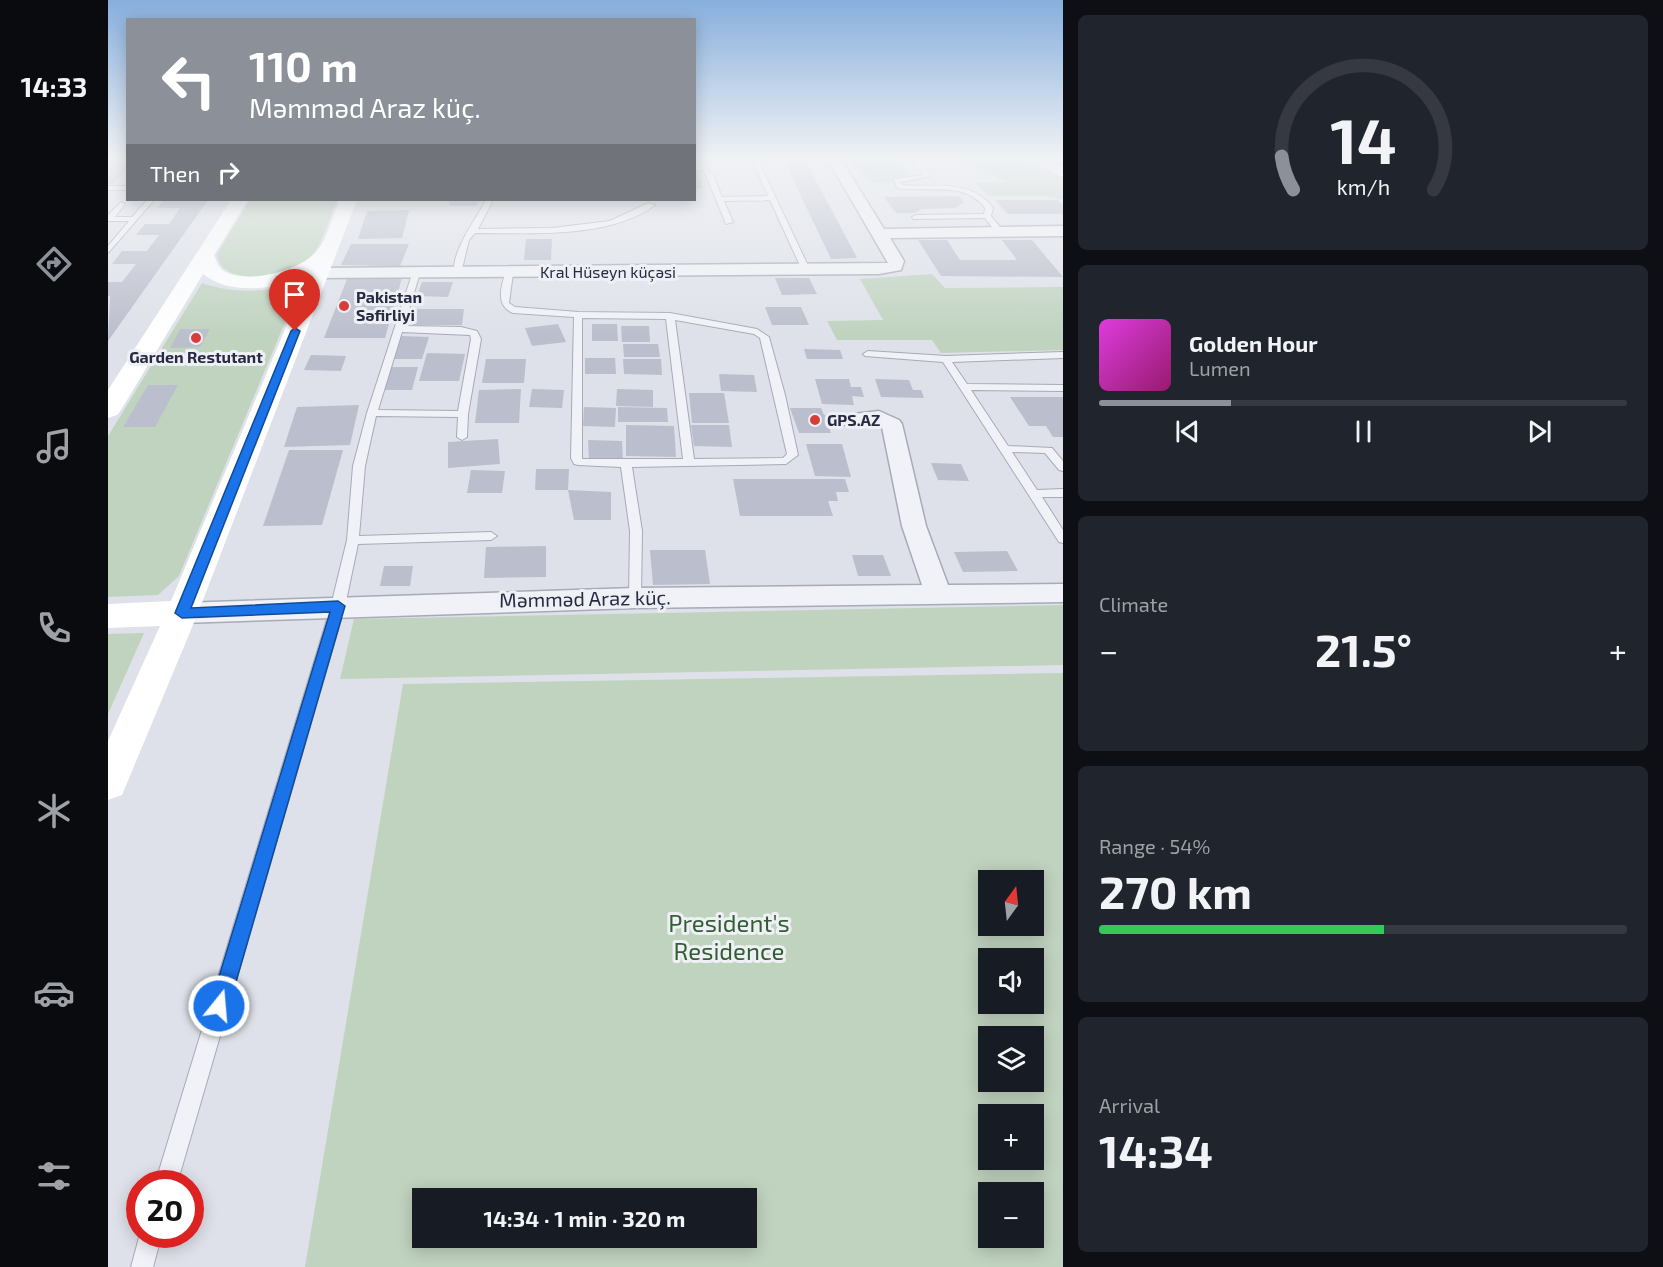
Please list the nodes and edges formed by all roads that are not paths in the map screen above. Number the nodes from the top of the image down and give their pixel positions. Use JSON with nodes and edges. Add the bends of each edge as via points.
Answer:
{"nodes":[{"id":1,"x":110,"y":217,"type":"edge"},
{"id":2,"x":229,"y":217,"type":"edge"},
{"id":3,"x":339,"y":217,"type":"edge"},
{"id":4,"x":480,"y":217,"type":"edge"},
{"id":5,"x":624,"y":217,"type":"edge"},
{"id":6,"x":727,"y":217,"type":"edge"},
{"id":7,"x":782,"y":217,"type":"edge"},
{"id":8,"x":870,"y":217,"type":"edge"},
{"id":9,"x":988,"y":217,"type":"edge"},
{"id":10,"x":135,"y":219,"type":"joint"},
{"id":11,"x":729,"y":222,"type":"dead end"},
{"id":12,"x":472,"y":231,"type":"junction"},
{"id":13,"x":1063,"y":231,"type":"edge"},
{"id":14,"x":1000,"y":232,"type":"junction"},
{"id":15,"x":880,"y":234,"type":"junction"},
{"id":16,"x":108,"y":251,"type":"edge"},
{"id":17,"x":205,"y":256,"type":"junction"},
{"id":18,"x":312,"y":268,"type":"junction"},
{"id":19,"x":806,"y":270,"type":"junction"},
{"id":20,"x":416,"y":273,"type":"junction"},
{"id":21,"x":457,"y":273,"type":"junction"},
{"id":22,"x":509,"y":273,"type":"junction"},
{"id":23,"x":578,"y":315,"type":"junction"},
{"id":24,"x":670,"y":316,"type":"junction"},
{"id":25,"x":399,"y":328,"type":"junction"},
{"id":26,"x":868,"y":354,"type":"dead end"},
{"id":27,"x":1063,"y":355,"type":"edge"},
{"id":28,"x":946,"y":359,"type":"junction"},
{"id":29,"x":965,"y":387,"type":"junction"},
{"id":30,"x":1063,"y":388,"type":"edge"},
{"id":31,"x":108,"y":410,"type":"edge"},
{"id":32,"x":372,"y":413,"type":"junction"},
{"id":33,"x":463,"y":414,"type":"junction"},
{"id":34,"x":844,"y":420,"type":"dead end"},
{"id":35,"x":462,"y":437,"type":"dead end"},
{"id":36,"x":1005,"y":449,"type":"junction"},
{"id":37,"x":689,"y":461,"type":"junction"},
{"id":38,"x":626,"y":464,"type":"junction"},
{"id":39,"x":1063,"y":468,"type":"edge"},
{"id":40,"x":1063,"y":493,"type":"edge"},
{"id":41,"x":1034,"y":494,"type":"junction"},
{"id":42,"x":491,"y":536,"type":"dead end"},
{"id":43,"x":1063,"y":539,"type":"edge"},
{"id":44,"x":352,"y":540,"type":"junction"},
{"id":45,"x":1063,"y":593,"type":"edge"},
{"id":46,"x":938,"y":594,"type":"junction"},
{"id":47,"x":635,"y":598,"type":"junction"},
{"id":48,"x":338,"y":606,"type":"junction"},
{"id":49,"x":182,"y":613,"type":"junction"},
{"id":50,"x":108,"y":615,"type":"edge"},
{"id":51,"x":108,"y":783,"type":"edge"},
{"id":52,"x":170,"y":1170,"type":"edge"},
{"id":53,"x":147,"y":1248,"type":"edge"},
{"id":54,"x":142,"y":1267,"type":"edge"}],
"edges":[{"from":1,"to":10,"type":"lane"},
{"from":2,"to":17,"type":"main road"},
{"from":3,"to":18,"type":"main road"},
{"from":4,"to":12,"type":"lane"},
{"from":5,"to":12,"type":"lane","via":[[612,223],[552,230]]},
{"from":6,"to":11,"type":"lane"},
{"from":7,"to":19,"type":"lane"},
{"from":8,"to":15,"type":"street"},
{"from":9,"to":14,"type":"lane"},
{"from":10,"to":16,"type":"lane"},
{"from":12,"to":21,"type":"lane","via":[[465,240]]},
{"from":13,"to":14,"type":"street"},
{"from":14,"to":15,"type":"street"},
{"from":15,"to":19,"type":"street","name":"Kral Hüseyn küçəsi","via":[[897,264],[890,268]]},
{"from":17,"to":18,"type":"main road","via":[[209,268],[228,278],[258,281]]},
{"from":17,"to":31,"type":"main road"},
{"from":18,"to":20,"type":"street","name":"Kral Hüseyn küçəsi"},
{"from":18,"to":49,"type":"main road"},
{"from":19,"to":22,"type":"street","name":"Kral Hüseyn küçəsi"},
{"from":20,"to":21,"type":"street","name":"Kral Hüseyn küçəsi"},
{"from":20,"to":25,"type":"lane"},
{"from":21,"to":22,"type":"street","name":"Kral Hüseyn küçəsi"},
{"from":22,"to":23,"type":"lane","via":[[507,307]]},
{"from":23,"to":24,"type":"lane"},
{"from":23,"to":38,"type":"lane","via":[[576,458],[585,464]]},
{"from":24,"to":37,"type":"lane"},
{"from":24,"to":37,"type":"lane","via":[[750,329],[764,337],[793,455],[786,461]]},
{"from":25,"to":32,"type":"lane"},
{"from":25,"to":33,"type":"lane","via":[[474,333]]},
{"from":26,"to":28,"type":"lane"},
{"from":27,"to":28,"type":"lane"},
{"from":28,"to":29,"type":"lane"},
{"from":29,"to":30,"type":"lane"},
{"from":29,"to":36,"type":"lane"},
{"from":32,"to":33,"type":"lane"},
{"from":32,"to":44,"type":"lane","via":[[359,466]]},
{"from":33,"to":35,"type":"lane"},
{"from":34,"to":46,"type":"street","via":[[879,417],[892,424],[914,526]]},
{"from":36,"to":39,"type":"lane","via":[[1048,450]]},
{"from":36,"to":41,"type":"lane"},
{"from":37,"to":38,"type":"lane"},
{"from":38,"to":47,"type":"lane","via":[[636,531]]},
{"from":40,"to":41,"type":"lane"},
{"from":41,"to":43,"type":"lane"},
{"from":42,"to":44,"type":"lane"},
{"from":44,"to":48,"type":"lane"},
{"from":45,"to":46,"type":"street","name":"Məmməd Araz küç."},
{"from":46,"to":47,"type":"street","name":"Məmməd Araz küç."},
{"from":47,"to":48,"type":"street","name":"Məmməd Araz küç."},
{"from":48,"to":49,"type":"street","name":"Məmməd Araz küç."},
{"from":48,"to":52,"type":"lane"},
{"from":49,"to":50,"type":"main road","name":"Məmməd Araz küç."},
{"from":49,"to":51,"type":"main road"},
{"from":53,"to":54,"type":"lane"}]}
